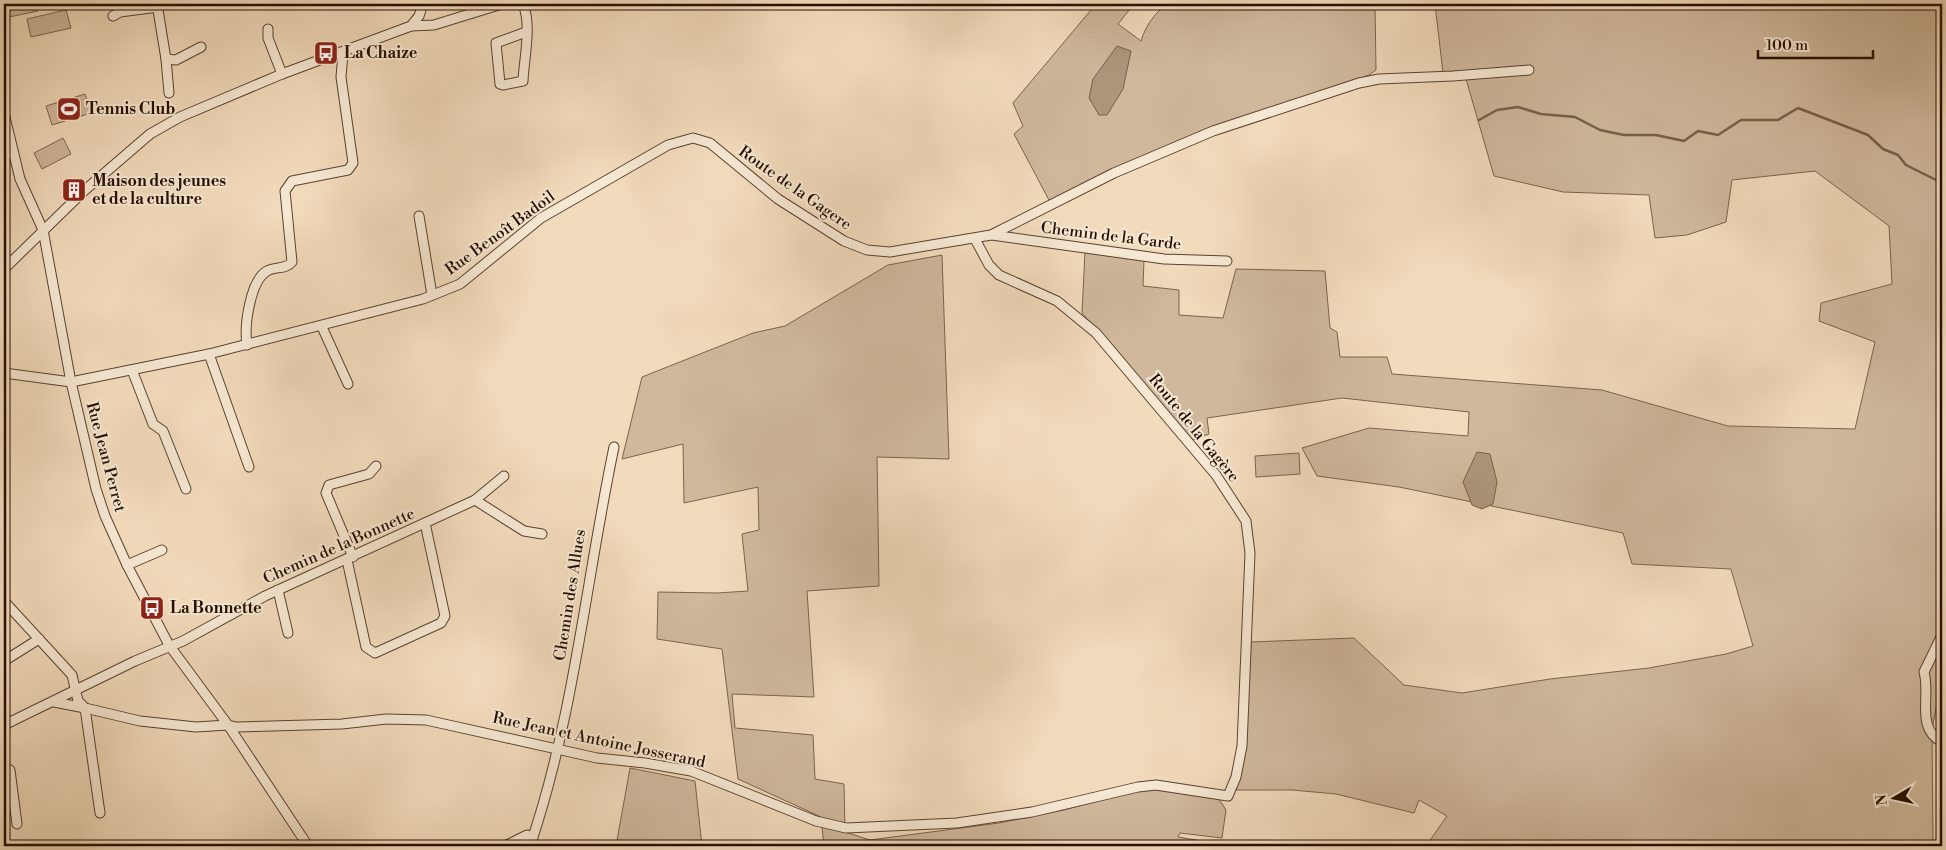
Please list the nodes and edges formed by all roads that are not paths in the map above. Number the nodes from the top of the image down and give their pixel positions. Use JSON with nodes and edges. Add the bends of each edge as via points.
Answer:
{"nodes":[{"id":1,"x":423,"y":4,"type":"edge"},
{"id":2,"x":502,"y":4,"type":"edge"},
{"id":3,"x":523,"y":4,"type":"edge"},
{"id":4,"x":158,"y":6,"type":"edge"},
{"id":5,"x":113,"y":16,"type":"dead end"},
{"id":6,"x":411,"y":26,"type":"junction"},
{"id":7,"x":268,"y":29,"type":"dead end"},
{"id":8,"x":526,"y":32,"type":"junction"},
{"id":9,"x":202,"y":47,"type":"dead end"},
{"id":10,"x":343,"y":53,"type":"junction"},
{"id":11,"x":166,"y":59,"type":"junction"},
{"id":12,"x":1529,"y":70,"type":"dead end"},
{"id":13,"x":282,"y":74,"type":"junction"},
{"id":14,"x":169,"y":93,"type":"dead end"},
{"id":15,"x":4,"y":113,"type":"edge"},
{"id":16,"x":710,"y":144,"type":"joint"},
{"id":17,"x":419,"y":216,"type":"dead end"},
{"id":18,"x":43,"y":230,"type":"junction"},
{"id":19,"x":991,"y":235,"type":"junction"},
{"id":20,"x":975,"y":239,"type":"junction"},
{"id":21,"x":1227,"y":261,"type":"dead end"},
{"id":22,"x":4,"y":269,"type":"edge"},
{"id":23,"x":432,"y":296,"type":"junction"},
{"id":24,"x":322,"y":327,"type":"junction"},
{"id":25,"x":247,"y":345,"type":"junction"},
{"id":26,"x":209,"y":354,"type":"junction"},
{"id":27,"x":132,"y":370,"type":"junction"},
{"id":28,"x":4,"y":373,"type":"edge"},
{"id":29,"x":72,"y":382,"type":"junction"},
{"id":30,"x":348,"y":384,"type":"dead end"},
{"id":31,"x":614,"y":447,"type":"dead end"},
{"id":32,"x":376,"y":466,"type":"dead end"},
{"id":33,"x":249,"y":467,"type":"dead end"},
{"id":34,"x":504,"y":476,"type":"dead end"},
{"id":35,"x":186,"y":489,"type":"dead end"},
{"id":36,"x":475,"y":500,"type":"junction"},
{"id":37,"x":425,"y":523,"type":"junction"},
{"id":38,"x":542,"y":534,"type":"dead end"},
{"id":39,"x":162,"y":550,"type":"dead end"},
{"id":40,"x":350,"y":558,"type":"junction"},
{"id":41,"x":127,"y":565,"type":"junction"},
{"id":42,"x":278,"y":590,"type":"junction"},
{"id":43,"x":4,"y":601,"type":"edge"},
{"id":44,"x":288,"y":633,"type":"dead end"},
{"id":45,"x":1942,"y":635,"type":"edge"},
{"id":46,"x":39,"y":638,"type":"junction"},
{"id":47,"x":169,"y":646,"type":"junction"},
{"id":48,"x":4,"y":661,"type":"edge"},
{"id":49,"x":76,"y":690,"type":"junction"},
{"id":50,"x":54,"y":702,"type":"junction"},
{"id":51,"x":85,"y":708,"type":"junction"},
{"id":52,"x":228,"y":725,"type":"junction"},
{"id":53,"x":4,"y":726,"type":"edge"},
{"id":54,"x":1942,"y":742,"type":"edge"},
{"id":55,"x":557,"y":749,"type":"junction"},
{"id":56,"x":10,"y":770,"type":"dead end"},
{"id":57,"x":1228,"y":796,"type":"joint"},
{"id":58,"x":8,"y":797,"type":"edge"},
{"id":59,"x":100,"y":813,"type":"dead end"},
{"id":60,"x":17,"y":824,"type":"dead end"},
{"id":61,"x":534,"y":837,"type":"junction"},
{"id":62,"x":307,"y":846,"type":"edge"},
{"id":63,"x":505,"y":846,"type":"edge"},
{"id":64,"x":530,"y":846,"type":"edge"}],
"edges":[{"from":1,"to":6,"type":"street"},
{"from":2,"to":6,"type":"street","via":[[434,25]]},
{"from":3,"to":8,"type":"street","via":[[527,14]]},
{"from":4,"to":5,"type":"street"},
{"from":4,"to":11,"type":"street"},
{"from":6,"to":10,"type":"street"},
{"from":7,"to":13,"type":"street","via":[[268,38]]},
{"from":8,"to":8,"type":"street","via":[[523,81],[503,86],[500,84],[496,43]]},
{"from":9,"to":11,"type":"street","via":[[176,60]]},
{"from":10,"to":13,"type":"street"},
{"from":10,"to":25,"type":"street","via":[[341,77],[353,163],[348,170],[292,181],[285,191],[292,262],[287,267],[268,270],[260,277],[249,308]]},
{"from":11,"to":14,"type":"street"},
{"from":12,"to":19,"type":"street","via":[[1359,82],[1213,131],[1114,173]]},
{"from":13,"to":18,"type":"street","via":[[180,117],[150,134]]},
{"from":15,"to":18,"type":"street","name":"Rue Jean Perret","via":[[20,179]]},
{"from":16,"to":20,"type":"street","name":"Route de la Gagere","via":[[778,198],[844,241],[867,250],[890,252]]},
{"from":16,"to":23,"type":"street","name":"Rue Benoît Badoil","via":[[692,138],[668,145],[541,218],[460,284]]},
{"from":17,"to":23,"type":"street"},
{"from":18,"to":22,"type":"street"},
{"from":18,"to":29,"type":"street","name":"Rue Jean Perret"},
{"from":19,"to":20,"type":"street","name":"Route de la Gagere"},
{"from":19,"to":21,"type":"street","name":"Chemin de la Garde","via":[[1164,260]]},
{"from":20,"to":57,"type":"street","name":"Route de la Gagère","via":[[989,265],[999,275],[1057,301],[1096,333],[1216,475],[1246,521],[1250,553],[1242,746],[1236,777]]},
{"from":23,"to":24,"type":"street","name":"Rue Benoît Badoil"},
{"from":24,"to":25,"type":"street","name":"Rue Benoît Badoil"},
{"from":24,"to":30,"type":"street"},
{"from":25,"to":26,"type":"street","name":"Rue Benoît Badoil"},
{"from":26,"to":27,"type":"street","name":"Rue Benoît Badoil"},
{"from":26,"to":33,"type":"street"},
{"from":27,"to":29,"type":"street","name":"Rue Benoît Badoil"},
{"from":27,"to":35,"type":"street","via":[[153,424],[164,431]]},
{"from":28,"to":29,"type":"street","name":"Rue Benoît Badoil"},
{"from":29,"to":41,"type":"street","name":"Rue Jean Perret","via":[[96,489]]},
{"from":31,"to":55,"type":"street","name":"Chemin des Allues"},
{"from":32,"to":40,"type":"street","via":[[369,474],[329,485],[326,493]]},
{"from":34,"to":36,"type":"street","name":"Chemin de la Bonnette"},
{"from":36,"to":37,"type":"street","name":"Chemin de la Bonnette"},
{"from":36,"to":38,"type":"street","via":[[524,531]]},
{"from":37,"to":40,"type":"street","name":"Chemin de la Bonnette"},
{"from":37,"to":40,"type":"street","via":[[445,616],[441,623],[375,652],[366,647]]},
{"from":39,"to":41,"type":"street"},
{"from":40,"to":42,"type":"street","name":"Chemin de la Bonnette"},
{"from":41,"to":47,"type":"street","name":"Rue Jean Perret"},
{"from":42,"to":44,"type":"street"},
{"from":42,"to":47,"type":"street","name":"Chemin de la Bonnette"},
{"from":43,"to":46,"type":"street"},
{"from":45,"to":54,"type":"street","via":[[1924,672],[1927,683],[1925,721],[1934,738]]},
{"from":46,"to":48,"type":"street"},
{"from":46,"to":49,"type":"street","via":[[72,675]]},
{"from":47,"to":49,"type":"street","name":"Chemin de la Bonnette"},
{"from":47,"to":52,"type":"street","name":"Rue Jean Perret"},
{"from":49,"to":50,"type":"street"},
{"from":49,"to":51,"type":"street","via":[[78,701]]},
{"from":50,"to":51,"type":"street","name":"Rue Jean et Antoine Josserand"},
{"from":50,"to":53,"type":"street"},
{"from":51,"to":52,"type":"street","name":"Rue Jean et Antoine Josserand","via":[[140,721],[182,726]]},
{"from":51,"to":59,"type":"street"},
{"from":52,"to":55,"type":"street","name":"Rue Jean et Antoine Josserand","via":[[278,727],[386,719],[426,720]]},
{"from":52,"to":62,"type":"street","name":"Rue Jean Perret"},
{"from":55,"to":57,"type":"street","name":"Rue Jean et Antoine Josserand","via":[[691,771],[816,821],[846,828],[957,823],[1032,812],[1156,785]]},
{"from":55,"to":61,"type":"street","name":"Chemin des Allues"},
{"from":56,"to":58,"type":"street"},
{"from":58,"to":60,"type":"street"},
{"from":61,"to":63,"type":"street","via":[[527,835]]},
{"from":61,"to":64,"type":"street","name":"Chemin des Allues"}]}
